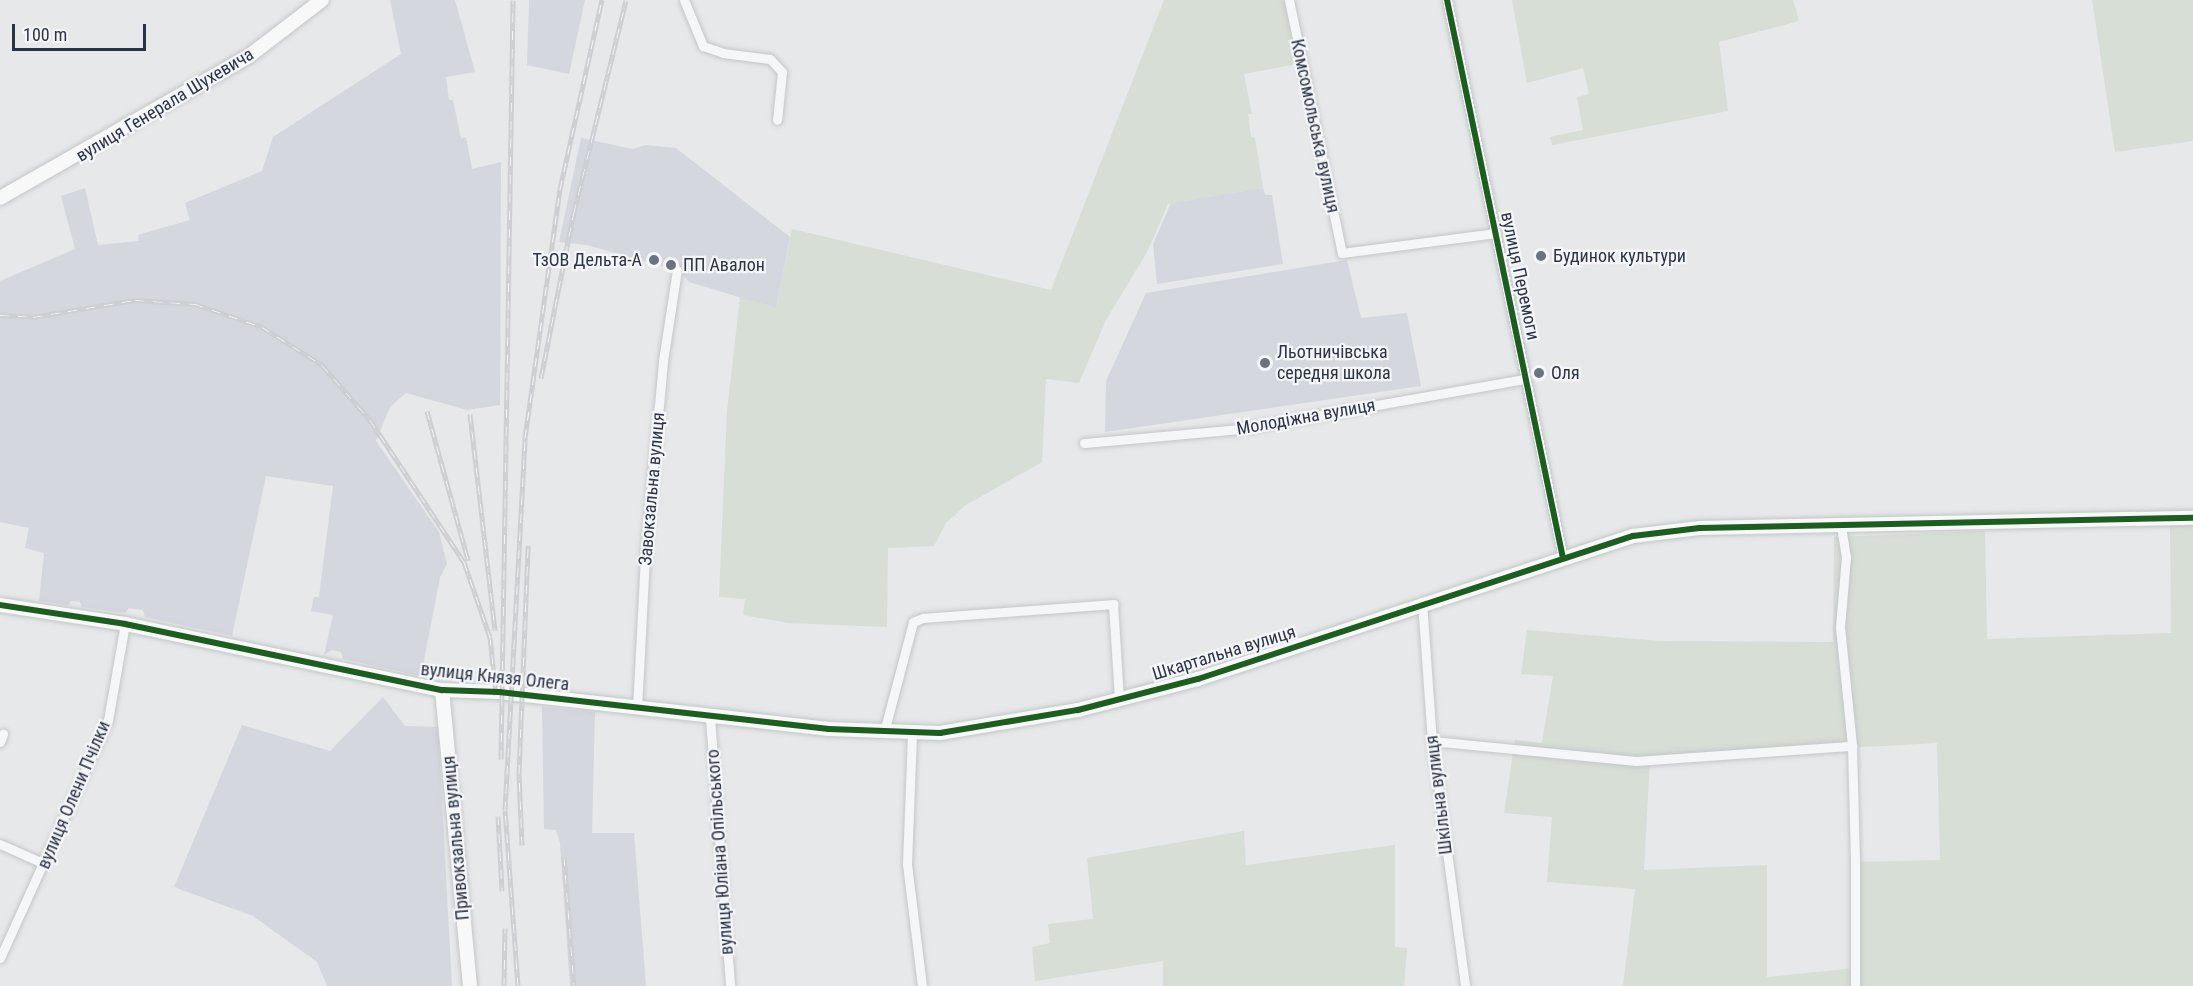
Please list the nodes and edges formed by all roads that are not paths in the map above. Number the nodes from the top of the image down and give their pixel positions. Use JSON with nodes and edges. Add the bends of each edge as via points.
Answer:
{"nodes":[{"id":1,"x":322,"y":0,"type":"edge"},
{"id":2,"x":684,"y":0,"type":"edge"},
{"id":3,"x":1289,"y":0,"type":"edge"},
{"id":4,"x":1447,"y":0,"type":"edge"},
{"id":5,"x":777,"y":120,"type":"dead end"},
{"id":6,"x":0,"y":198,"type":"edge"},
{"id":7,"x":1496,"y":233,"type":"junction"},
{"id":8,"x":677,"y":270,"type":"dead end"},
{"id":9,"x":1526,"y":379,"type":"junction"},
{"id":10,"x":1084,"y":443,"type":"dead end"},
{"id":11,"x":2193,"y":518,"type":"edge"},
{"id":12,"x":1841,"y":526,"type":"junction"},
{"id":13,"x":1563,"y":558,"type":"junction"},
{"id":14,"x":1422,"y":602,"type":"junction"},
{"id":15,"x":0,"y":605,"type":"edge"},
{"id":16,"x":125,"y":624,"type":"junction"},
{"id":17,"x":442,"y":690,"type":"junction"},
{"id":18,"x":1119,"y":699,"type":"junction"},
{"id":19,"x":638,"y":709,"type":"junction"},
{"id":20,"x":710,"y":718,"type":"junction"},
{"id":21,"x":884,"y":732,"type":"junction"},
{"id":22,"x":912,"y":734,"type":"junction"},
{"id":23,"x":1432,"y":741,"type":"junction"},
{"id":24,"x":1851,"y":746,"type":"junction"},
{"id":25,"x":0,"y":844,"type":"edge"},
{"id":26,"x":45,"y":864,"type":"junction"},
{"id":27,"x":0,"y":958,"type":"edge"},
{"id":28,"x":470,"y":986,"type":"edge"},
{"id":29,"x":730,"y":986,"type":"edge"},
{"id":30,"x":922,"y":986,"type":"edge"},
{"id":31,"x":1465,"y":986,"type":"edge"},
{"id":32,"x":1855,"y":986,"type":"edge"}],
"edges":[{"from":1,"to":6,"type":"street","name":"вулиця Генерала Шухевича","via":[[249,56]]},
{"from":2,"to":5,"type":"street","via":[[703,46],[723,53],[770,58],[782,72]]},
{"from":3,"to":7,"type":"street","name":"Комсомольська вулиця","via":[[1342,253]]},
{"from":4,"to":7,"type":"street","name":"вулиця Перемоги"},
{"from":7,"to":9,"type":"street","name":"вулиця Перемоги"},
{"from":8,"to":19,"type":"street","name":"Завокзальна вулиця","via":[[663,360],[645,556]]},
{"from":9,"to":10,"type":"street","name":"Молодіжна вулиця","via":[[1241,429]]},
{"from":9,"to":13,"type":"street","name":"вулиця Перемоги"},
{"from":11,"to":12,"type":"street","name":"Шкартальна вулиця"},
{"from":12,"to":13,"type":"street","name":"Шкартальна вулиця","via":[[1700,528],[1633,536]]},
{"from":12,"to":24,"type":"street","via":[[1846,557],[1840,627]]},
{"from":13,"to":14,"type":"street","name":"Шкартальна вулиця"},
{"from":14,"to":18,"type":"street","name":"Шкартальна вулиця","via":[[1296,648]]},
{"from":14,"to":23,"type":"street","name":"Шкільна вулиця"},
{"from":15,"to":16,"type":"street","name":"вулиця Князя Олега"},
{"from":16,"to":17,"type":"street","name":"вулиця Князя Олега"},
{"from":16,"to":26,"type":"street","name":"вулиця Олени Пчілки","via":[[108,720]]},
{"from":17,"to":19,"type":"street","name":"вулиця Князя Олега","via":[[499,692]]},
{"from":17,"to":28,"type":"street","name":"Привокзальна вулиця"},
{"from":18,"to":21,"type":"street","via":[[1113,604],[923,618],[913,622]]},
{"from":18,"to":22,"type":"street","name":"Шкартальна вулиця","via":[[1032,720]]},
{"from":19,"to":20,"type":"street","name":"вулиця Князя Олега"},
{"from":20,"to":21,"type":"street","name":"вулиця Князя Олега"},
{"from":20,"to":29,"type":"street","name":"вулиця Юліана Опільського"},
{"from":21,"to":22,"type":"street","name":"Шкартальна вулиця"},
{"from":22,"to":30,"type":"street","via":[[907,864]]},
{"from":23,"to":24,"type":"street","via":[[1636,761]]},
{"from":23,"to":31,"type":"street","name":"Шкільна вулиця"},
{"from":24,"to":32,"type":"street"},
{"from":25,"to":26,"type":"street"},
{"from":26,"to":27,"type":"street","name":"вулиця Олени Пчілки"}]}
